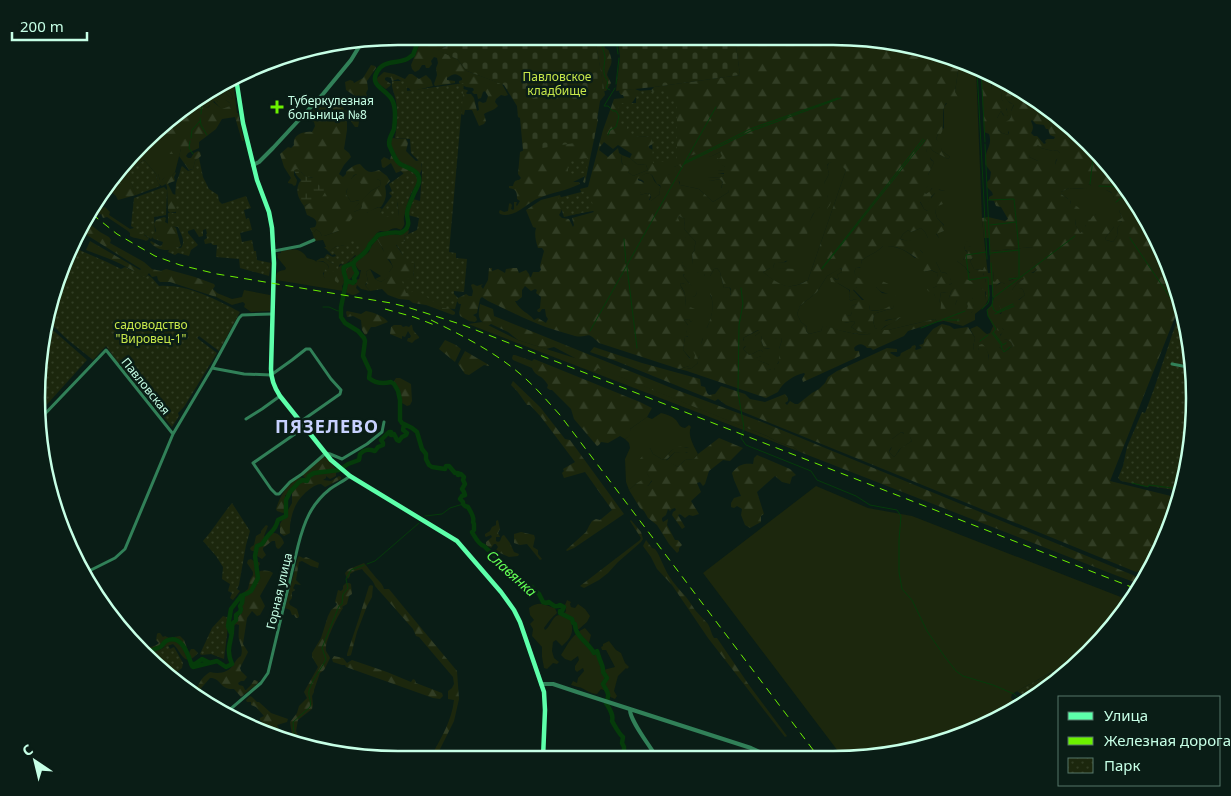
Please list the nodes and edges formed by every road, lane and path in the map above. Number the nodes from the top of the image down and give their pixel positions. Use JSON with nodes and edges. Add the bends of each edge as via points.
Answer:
{"nodes":[{"id":1,"x":359,"y":47,"type":"edge"},
{"id":2,"x":237,"y":84,"type":"edge"},
{"id":3,"x":253,"y":165,"type":"junction"},
{"id":4,"x":314,"y":240,"type":"dead end"},
{"id":5,"x":274,"y":251,"type":"junction"},
{"id":6,"x":272,"y":314,"type":"junction"},
{"id":7,"x":1172,"y":364,"type":"dead end"},
{"id":8,"x":1184,"y":366,"type":"edge"},
{"id":9,"x":212,"y":368,"type":"junction"},
{"id":10,"x":271,"y":375,"type":"junction"},
{"id":11,"x":280,"y":396,"type":"junction"},
{"id":12,"x":46,"y":413,"type":"edge"},
{"id":13,"x":246,"y":419,"type":"dead end"},
{"id":14,"x":300,"y":422,"type":"junction"},
{"id":15,"x":384,"y":422,"type":"dead end"},
{"id":16,"x":305,"y":428,"type":"junction"},
{"id":17,"x":173,"y":434,"type":"junction"},
{"id":18,"x":326,"y":453,"type":"junction"},
{"id":19,"x":350,"y":476,"type":"junction"},
{"id":20,"x":90,"y":570,"type":"edge"},
{"id":21,"x":541,"y":684,"type":"junction"},
{"id":22,"x":231,"y":709,"type":"edge"},
{"id":23,"x":630,"y":709,"type":"junction"},
{"id":24,"x":543,"y":751,"type":"edge"},
{"id":25,"x":653,"y":751,"type":"edge"},
{"id":26,"x":758,"y":751,"type":"edge"}],
"edges":[{"from":1,"to":3,"type":"street","via":[[317,100]]},
{"from":2,"to":3,"type":"main road"},
{"from":3,"to":5,"type":"main road","via":[[271,220]]},
{"from":4,"to":5,"type":"street"},
{"from":5,"to":6,"type":"main road"},
{"from":6,"to":9,"type":"street","via":[[240,316]]},
{"from":6,"to":10,"type":"main road"},
{"from":7,"to":8,"type":"street"},
{"from":9,"to":10,"type":"street"},
{"from":9,"to":17,"type":"street"},
{"from":10,"to":11,"type":"main road"},
{"from":10,"to":14,"type":"street","via":[[310,349],[341,390],[340,394]]},
{"from":11,"to":13,"type":"street"},
{"from":11,"to":14,"type":"main road"},
{"from":12,"to":17,"type":"street","name":"Павловская","via":[[106,350]]},
{"from":14,"to":16,"type":"main road"},
{"from":15,"to":18,"type":"street","via":[[382,432],[342,459]]},
{"from":16,"to":18,"type":"main road"},
{"from":16,"to":18,"type":"street","via":[[253,463],[276,494],[280,494]]},
{"from":17,"to":20,"type":"street","via":[[124,549]]},
{"from":18,"to":19,"type":"main road"},
{"from":19,"to":21,"type":"main road","via":[[461,546],[518,616]]},
{"from":19,"to":22,"type":"street","name":"Горная улица","via":[[326,493],[307,516],[268,673]]},
{"from":21,"to":23,"type":"street","via":[[553,684]]},
{"from":21,"to":24,"type":"main road","via":[[545,699]]},
{"from":23,"to":25,"type":"street","via":[[633,720]]},
{"from":23,"to":26,"type":"street"}]}
